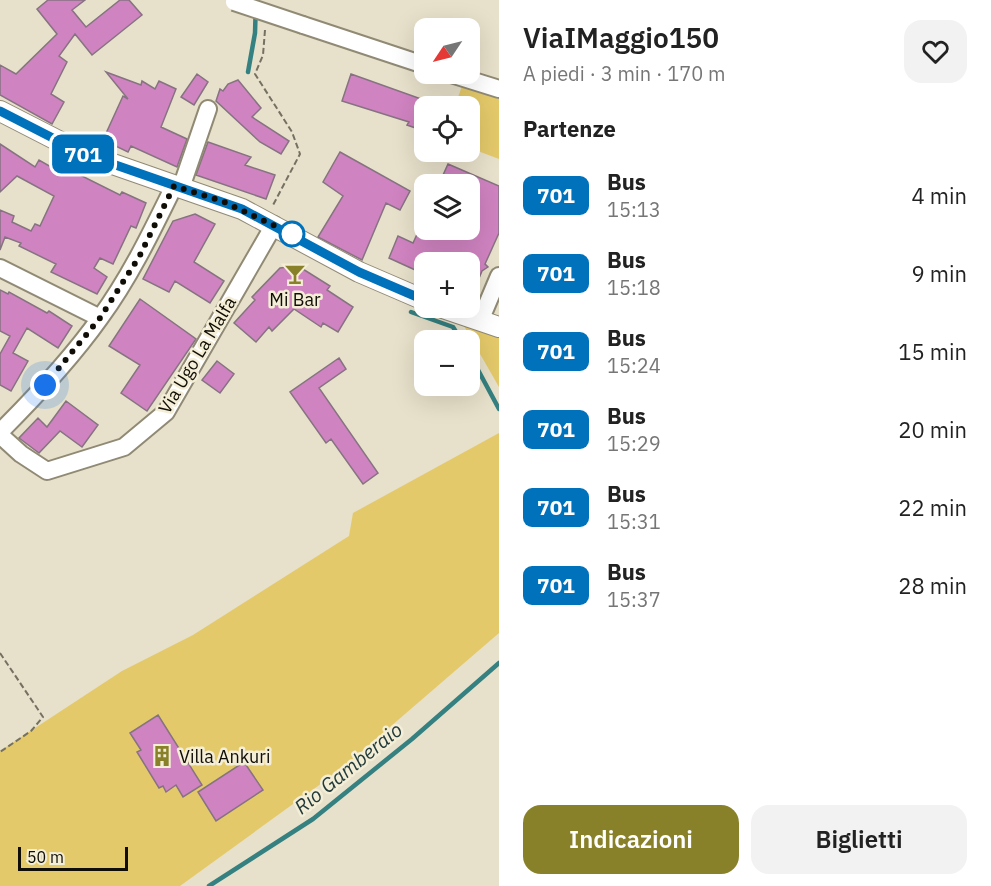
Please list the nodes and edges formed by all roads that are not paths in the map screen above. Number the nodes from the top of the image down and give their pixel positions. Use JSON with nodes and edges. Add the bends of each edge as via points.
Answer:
{"nodes":[{"id":1,"x":231,"y":1,"type":"edge"},
{"id":2,"x":414,"y":62,"type":"edge"},
{"id":3,"x":480,"y":83,"type":"edge"},
{"id":4,"x":499,"y":89,"type":"edge"},
{"id":5,"x":208,"y":109,"type":"dead end"},
{"id":6,"x":0,"y":111,"type":"edge"},
{"id":7,"x":178,"y":187,"type":"junction"},
{"id":8,"x":270,"y":223,"type":"junction"},
{"id":9,"x":0,"y":268,"type":"edge"},
{"id":10,"x":499,"y":276,"type":"edge"},
{"id":11,"x":414,"y":296,"type":"edge"},
{"id":12,"x":100,"y":318,"type":"junction"},
{"id":13,"x":471,"y":318,"type":"edge"},
{"id":14,"x":480,"y":321,"type":"junction"},
{"id":15,"x":499,"y":327,"type":"edge"},
{"id":16,"x":8,"y":413,"type":"edge"},
{"id":17,"x":0,"y":434,"type":"edge"}],
"edges":[{"from":1,"to":2,"type":"street","bridge":true},
{"from":3,"to":4,"type":"street"},
{"from":5,"to":7,"type":"street"},
{"from":6,"to":7,"type":"main road","via":[[84,154]]},
{"from":7,"to":8,"type":"main road"},
{"from":7,"to":12,"type":"street"},
{"from":8,"to":11,"type":"main road","via":[[359,272]]},
{"from":8,"to":17,"type":"street","name":"Via Ugo La Malfa","via":[[166,412],[124,447],[47,471]]},
{"from":9,"to":12,"type":"street"},
{"from":10,"to":14,"type":"street"},
{"from":12,"to":16,"type":"street"},
{"from":13,"to":14,"type":"main road"},
{"from":14,"to":15,"type":"main road"},
{"from":16,"to":17,"type":"street"}]}
